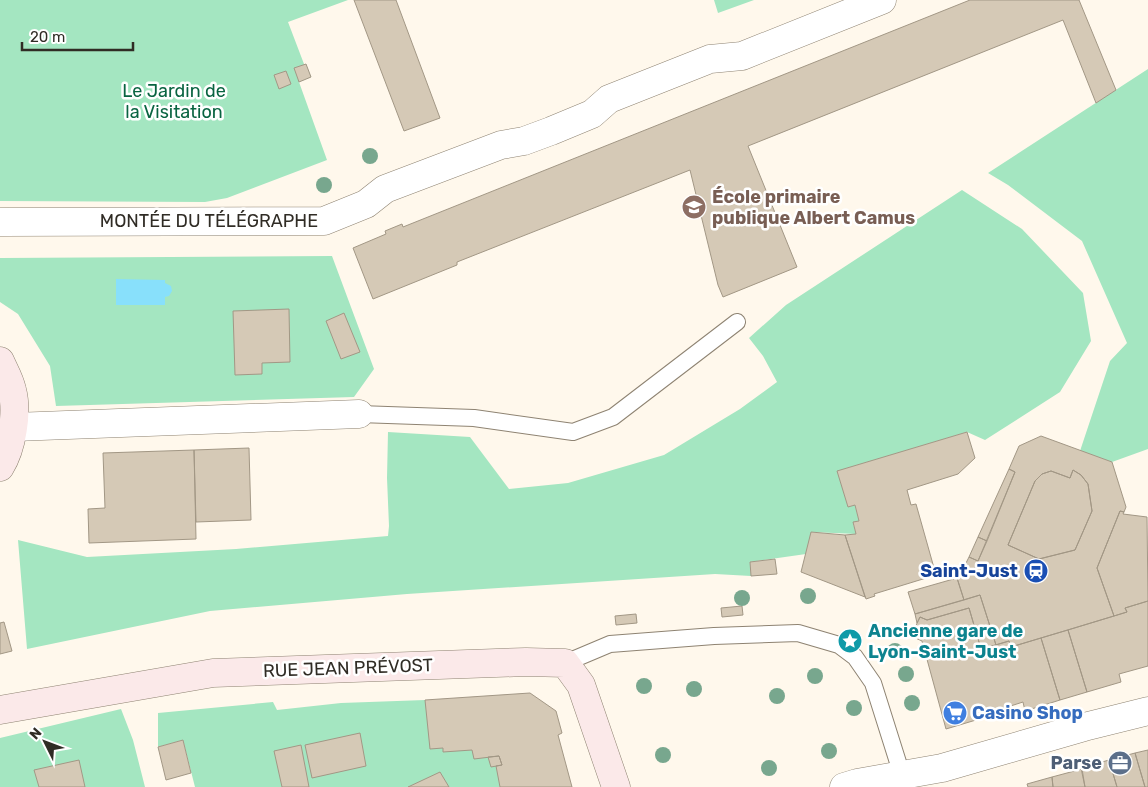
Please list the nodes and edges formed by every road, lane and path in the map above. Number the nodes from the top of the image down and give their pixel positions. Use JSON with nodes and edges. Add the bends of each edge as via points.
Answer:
{"nodes":[{"id":1,"x":882,"y":0,"type":"edge"},
{"id":2,"x":0,"y":222,"type":"edge"},
{"id":3,"x":737,"y":322,"type":"dead end"},
{"id":4,"x":0,"y":361,"type":"edge"},
{"id":5,"x":359,"y":414,"type":"joint"},
{"id":6,"x":14,"y":427,"type":"junction"},
{"id":7,"x":0,"y":467,"type":"edge"},
{"id":8,"x":565,"y":664,"type":"junction"},
{"id":9,"x":0,"y":710,"type":"edge"},
{"id":10,"x":1148,"y":711,"type":"edge"},
{"id":11,"x":902,"y":775,"type":"junction"},
{"id":12,"x":616,"y":787,"type":"edge"},
{"id":13,"x":844,"y":787,"type":"edge"}],
"edges":[{"from":1,"to":2,"type":"street","name":"MONTÉE DU TÉLÉGRAPHE","via":[[742,56],[710,59],[609,99],[592,114],[385,189],[366,204],[324,221]]},
{"from":3,"to":5,"type":"lane","via":[[613,417],[573,432],[474,418]]},
{"from":4,"to":6,"type":"street","via":[[12,391]]},
{"from":5,"to":6,"type":"street"},
{"from":6,"to":7,"type":"street"},
{"from":8,"to":9,"type":"street","name":"RUE JEAN PRÉVOST","via":[[526,662],[213,673]]},
{"from":8,"to":11,"type":"lane","via":[[610,644],[714,636],[798,633],[838,645],[855,657],[873,683]]},
{"from":8,"to":12,"type":"street","via":[[581,685]]},
{"from":10,"to":11,"type":"street","via":[[942,768]]},
{"from":11,"to":13,"type":"street"}]}
